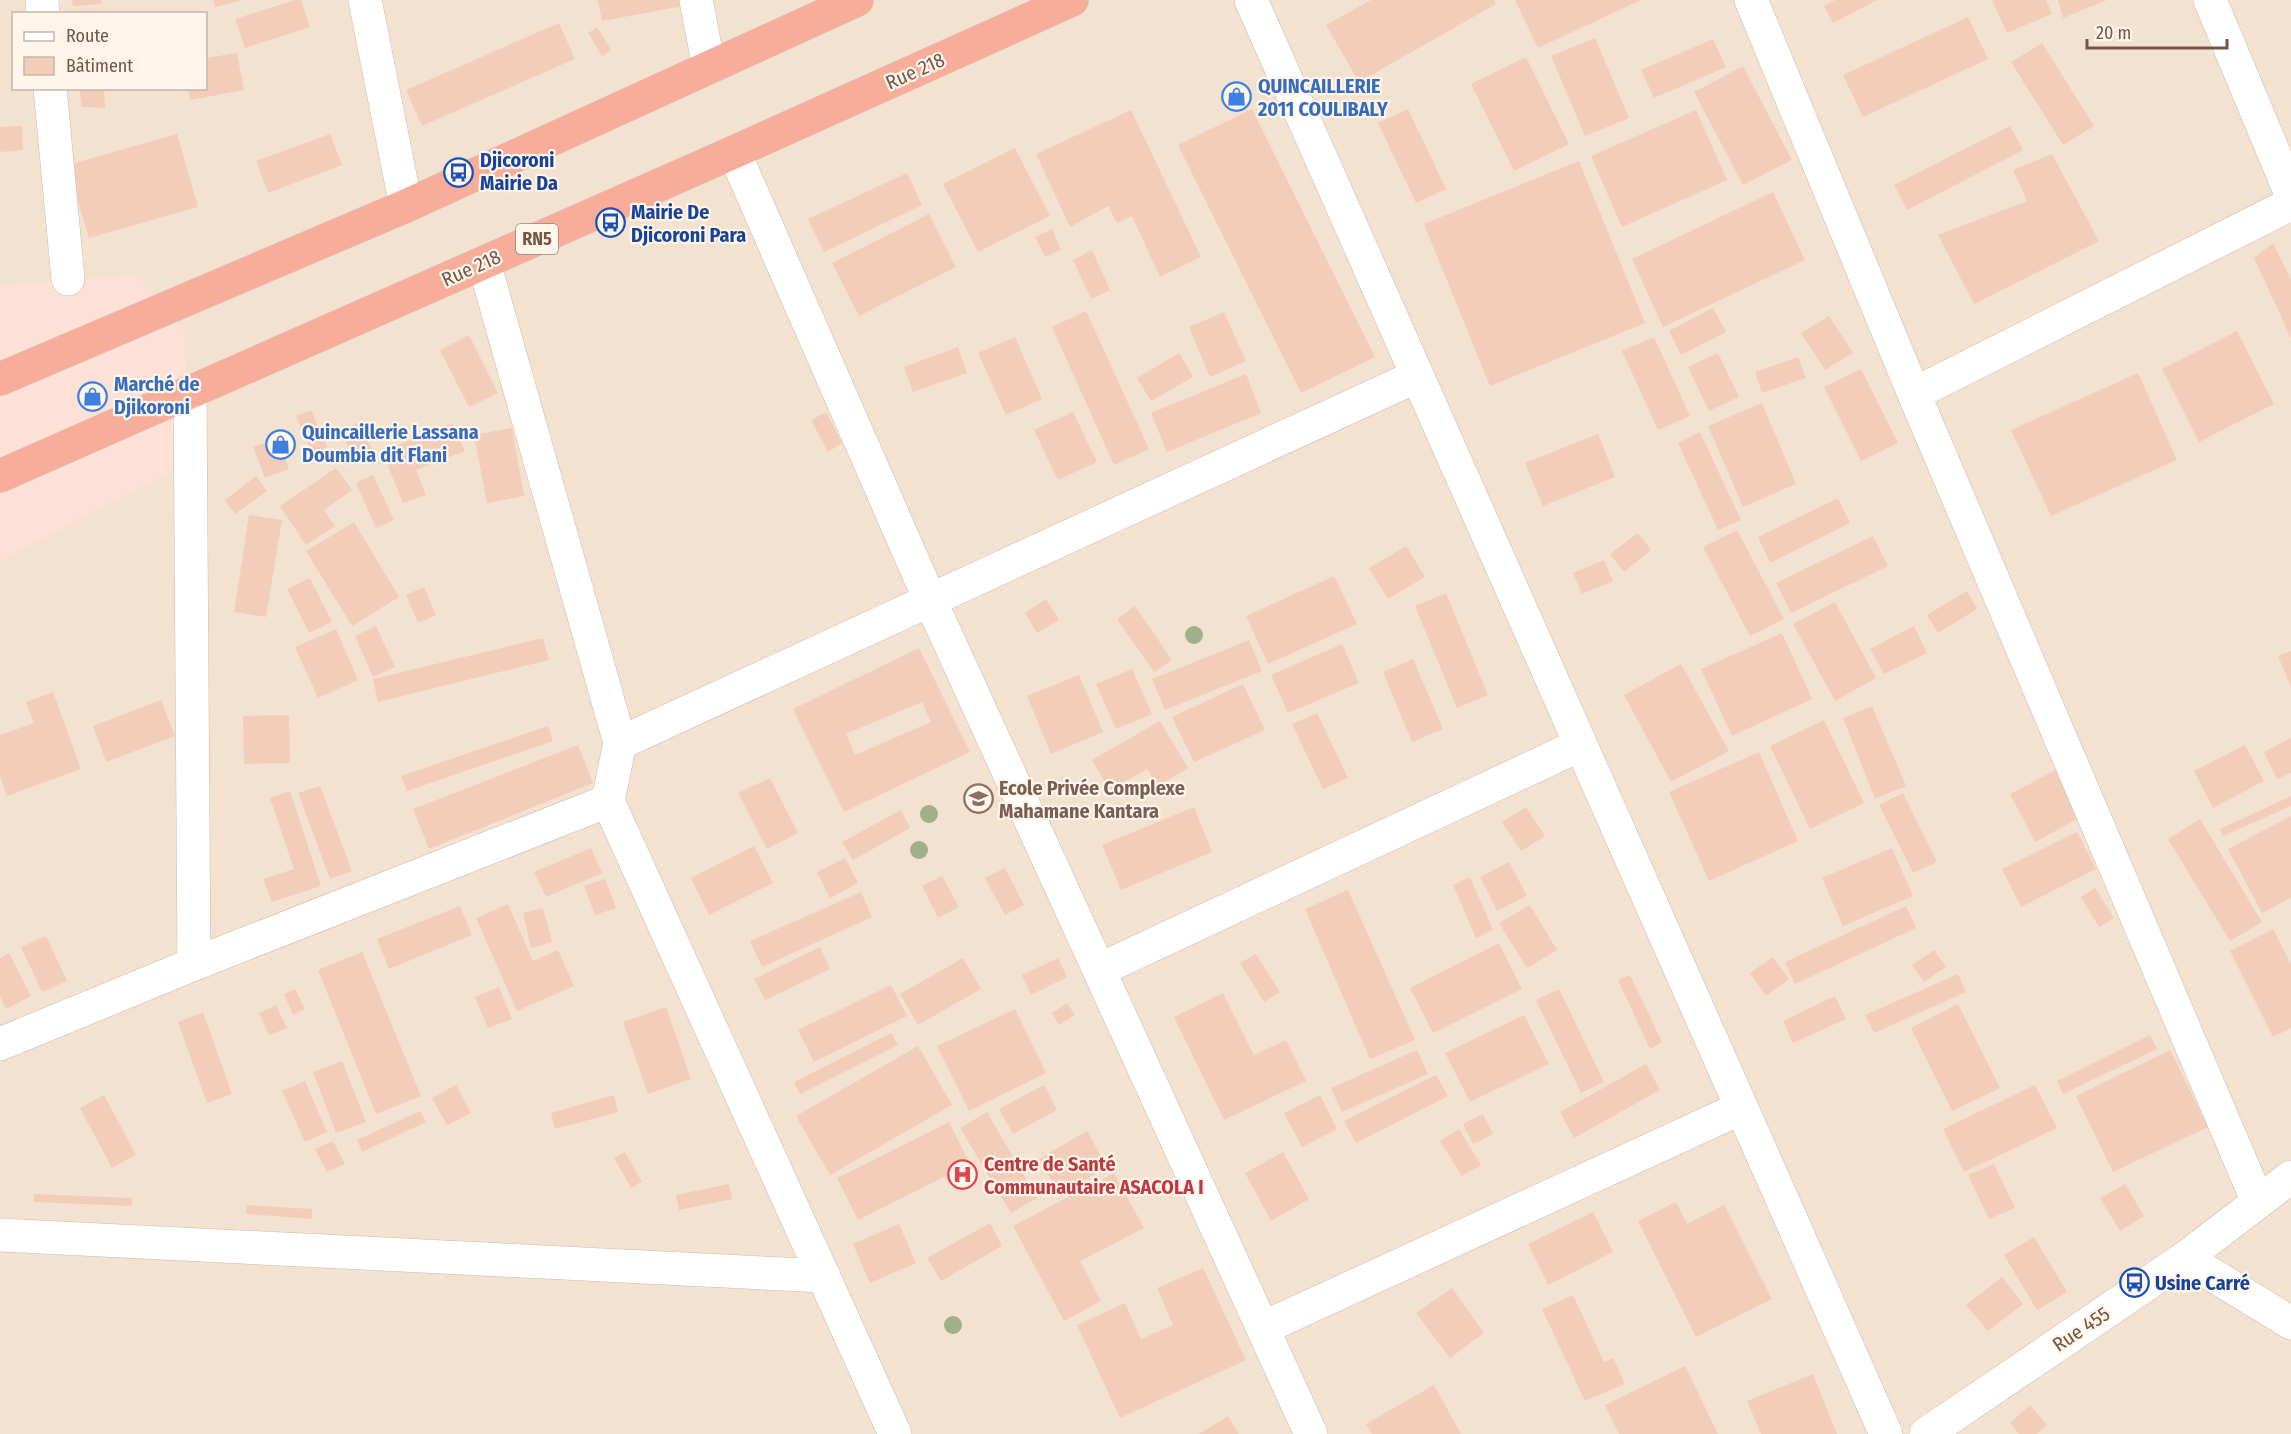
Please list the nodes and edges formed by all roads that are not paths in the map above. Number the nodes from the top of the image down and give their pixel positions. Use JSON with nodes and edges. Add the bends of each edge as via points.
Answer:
{"nodes":[{"id":1,"x":365,"y":0,"type":"edge"},
{"id":2,"x":696,"y":0,"type":"edge"},
{"id":3,"x":857,"y":0,"type":"edge"},
{"id":4,"x":1072,"y":0,"type":"edge"},
{"id":5,"x":1251,"y":0,"type":"edge"},
{"id":6,"x":1751,"y":0,"type":"edge"},
{"id":7,"x":2210,"y":0,"type":"edge"},
{"id":8,"x":710,"y":67,"type":"junction"},
{"id":9,"x":50,"y":90,"type":"edge"},
{"id":10,"x":734,"y":152,"type":"junction"},
{"id":11,"x":2291,"y":194,"type":"edge"},
{"id":12,"x":2291,"y":204,"type":"edge"},
{"id":13,"x":406,"y":206,"type":"junction"},
{"id":14,"x":484,"y":263,"type":"junction"},
{"id":15,"x":68,"y":279,"type":"dead end"},
{"id":16,"x":1417,"y":376,"type":"junction"},
{"id":17,"x":0,"y":379,"type":"edge"},
{"id":18,"x":190,"y":393,"type":"junction"},
{"id":19,"x":1914,"y":394,"type":"junction"},
{"id":20,"x":0,"y":476,"type":"edge"},
{"id":21,"x":930,"y":600,"type":"junction"},
{"id":22,"x":620,"y":743,"type":"junction"},
{"id":23,"x":1580,"y":745,"type":"junction"},
{"id":24,"x":608,"y":801,"type":"junction"},
{"id":25,"x":195,"y":964,"type":"junction"},
{"id":26,"x":1099,"y":970,"type":"junction"},
{"id":27,"x":0,"y":1044,"type":"edge"},
{"id":28,"x":1741,"y":1108,"type":"junction"},
{"id":29,"x":2291,"y":1177,"type":"edge"},
{"id":30,"x":2258,"y":1202,"type":"junction"},
{"id":31,"x":0,"y":1235,"type":"edge"},
{"id":32,"x":2185,"y":1258,"type":"junction"},
{"id":33,"x":824,"y":1276,"type":"junction"},
{"id":34,"x":2291,"y":1323,"type":"edge"},
{"id":35,"x":1263,"y":1328,"type":"junction"},
{"id":36,"x":895,"y":1434,"type":"edge"},
{"id":37,"x":1311,"y":1434,"type":"edge"},
{"id":38,"x":1886,"y":1434,"type":"edge"},
{"id":39,"x":1926,"y":1434,"type":"edge"}],
"edges":[{"from":1,"to":13,"type":"street"},
{"from":2,"to":8,"type":"street"},
{"from":3,"to":8,"type":"highway"},
{"from":4,"to":10,"type":"highway","name":"Rue 218","number":"RN5"},
{"from":5,"to":16,"type":"street"},
{"from":6,"to":19,"type":"street"},
{"from":7,"to":11,"type":"street"},
{"from":8,"to":13,"type":"highway"},
{"from":9,"to":15,"type":"street"},
{"from":10,"to":14,"type":"highway","name":"Rue 218","number":"RN5"},
{"from":10,"to":21,"type":"street"},
{"from":12,"to":19,"type":"street"},
{"from":13,"to":17,"type":"highway"},
{"from":14,"to":18,"type":"highway","name":"Rue 218","number":"RN5"},
{"from":14,"to":22,"type":"street"},
{"from":16,"to":21,"type":"street"},
{"from":16,"to":23,"type":"street"},
{"from":18,"to":20,"type":"highway","name":"Rue 218","number":"RN5"},
{"from":18,"to":25,"type":"street"},
{"from":19,"to":30,"type":"street"},
{"from":21,"to":22,"type":"street"},
{"from":21,"to":26,"type":"street"},
{"from":22,"to":24,"type":"street"},
{"from":23,"to":26,"type":"street"},
{"from":23,"to":28,"type":"street"},
{"from":24,"to":25,"type":"street"},
{"from":24,"to":33,"type":"street"},
{"from":25,"to":27,"type":"street"},
{"from":26,"to":35,"type":"street"},
{"from":28,"to":35,"type":"street"},
{"from":28,"to":38,"type":"street"},
{"from":29,"to":30,"type":"street","name":"Rue 455"},
{"from":30,"to":32,"type":"street","name":"Rue 455"},
{"from":31,"to":33,"type":"street"},
{"from":32,"to":34,"type":"street"},
{"from":32,"to":39,"type":"street","name":"Rue 455"},
{"from":33,"to":36,"type":"street"},
{"from":35,"to":37,"type":"street"}]}
